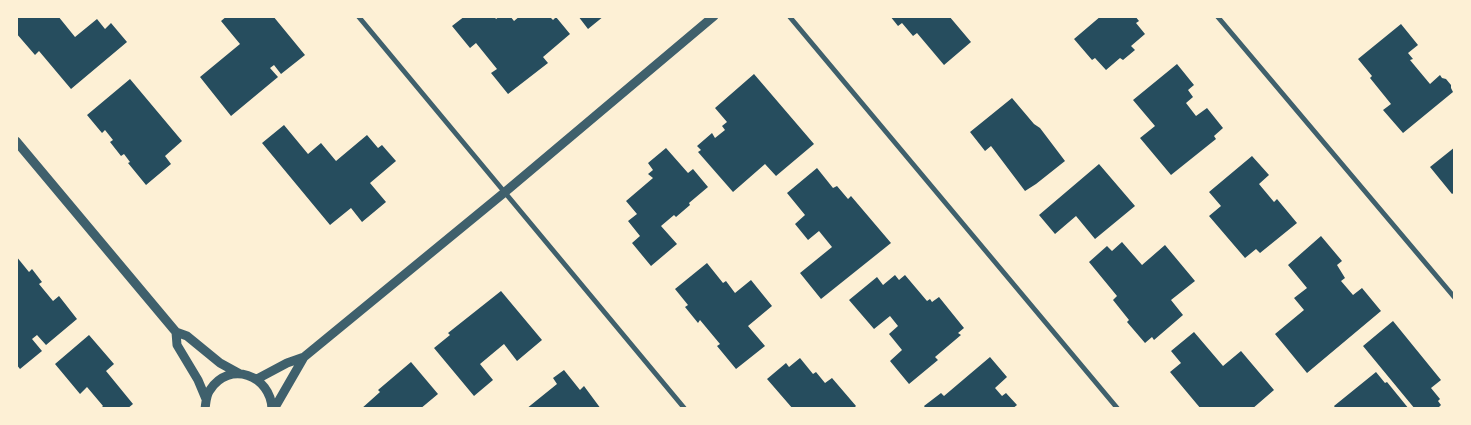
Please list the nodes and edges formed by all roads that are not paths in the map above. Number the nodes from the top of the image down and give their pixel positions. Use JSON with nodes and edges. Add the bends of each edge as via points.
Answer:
{"nodes":[{"id":1,"x":358,"y":16,"type":"edge"},
{"id":2,"x":714,"y":16,"type":"edge"},
{"id":3,"x":789,"y":16,"type":"edge"},
{"id":4,"x":1218,"y":16,"type":"edge"},
{"id":5,"x":16,"y":140,"type":"edge"},
{"id":6,"x":505,"y":192,"type":"junction"},
{"id":7,"x":1455,"y":298,"type":"edge"},
{"id":8,"x":176,"y":332,"type":"junction"},
{"id":9,"x":304,"y":357,"type":"junction"},
{"id":10,"x":240,"y":374,"type":"junction"},
{"id":11,"x":256,"y":379,"type":"junction"},
{"id":12,"x":206,"y":399,"type":"junction"},
{"id":13,"x":205,"y":409,"type":"edge"},
{"id":14,"x":273,"y":409,"type":"edge"},
{"id":15,"x":685,"y":409,"type":"edge"},
{"id":16,"x":1118,"y":409,"type":"edge"}],
"edges":[{"from":1,"to":6,"type":"street"},
{"from":2,"to":6,"type":"street"},
{"from":3,"to":16,"type":"street"},
{"from":4,"to":7,"type":"street"},
{"from":5,"to":8,"type":"street"},
{"from":6,"to":9,"type":"street"},
{"from":6,"to":15,"type":"street"},
{"from":8,"to":10,"type":"street","via":[[187,336],[220,363]]},
{"from":8,"to":12,"type":"street","via":[[177,345]]},
{"from":9,"to":11,"type":"street"},
{"from":9,"to":14,"type":"street"},
{"from":10,"to":11,"type":"street"},
{"from":10,"to":12,"type":"street","via":[[215,383]]},
{"from":11,"to":14,"type":"street","via":[[269,393]]},
{"from":12,"to":13,"type":"street"}]}
